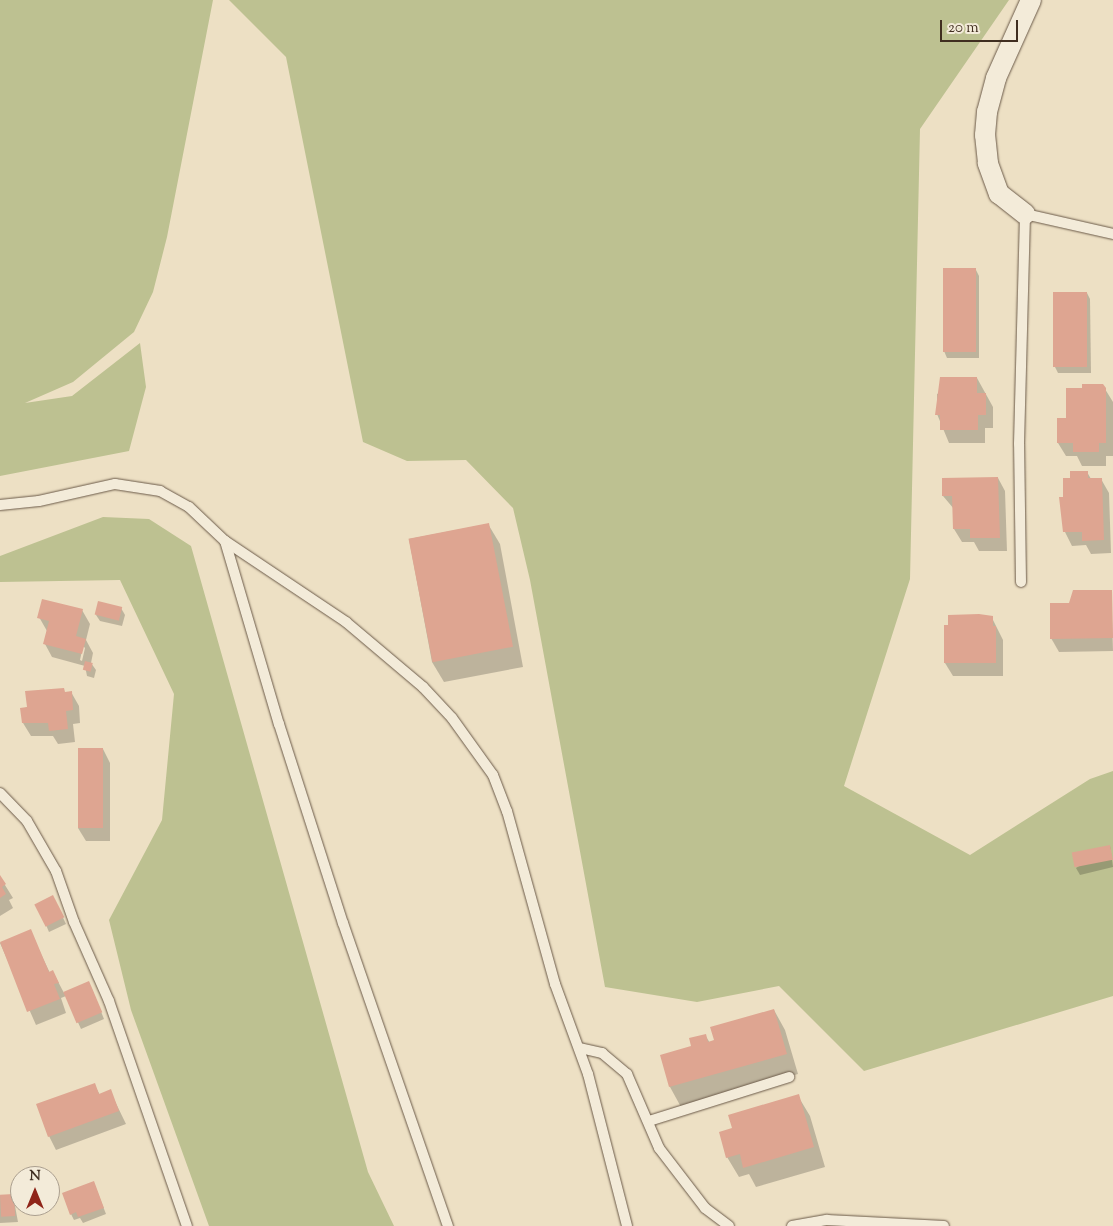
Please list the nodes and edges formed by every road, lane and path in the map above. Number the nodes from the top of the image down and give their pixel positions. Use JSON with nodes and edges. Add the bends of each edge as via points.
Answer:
{"nodes":[{"id":1,"x":1031,"y":0,"type":"edge"},
{"id":2,"x":1025,"y":214,"type":"junction"},
{"id":3,"x":1113,"y":234,"type":"edge"},
{"id":4,"x":0,"y":505,"type":"edge"},
{"id":5,"x":225,"y":541,"type":"junction"},
{"id":6,"x":1021,"y":582,"type":"dead end"},
{"id":7,"x":0,"y":792,"type":"edge"},
{"id":8,"x":580,"y":1048,"type":"junction"},
{"id":9,"x":789,"y":1077,"type":"dead end"},
{"id":10,"x":649,"y":1121,"type":"junction"},
{"id":11,"x":187,"y":1226,"type":"edge"},
{"id":12,"x":448,"y":1226,"type":"edge"},
{"id":13,"x":627,"y":1226,"type":"edge"},
{"id":14,"x":729,"y":1226,"type":"edge"},
{"id":15,"x":792,"y":1226,"type":"edge"},
{"id":16,"x":944,"y":1226,"type":"edge"}],
"edges":[{"from":1,"to":2,"type":"street","via":[[996,78],[985,135],[988,163],[999,194]]},
{"from":2,"to":3,"type":"lane"},
{"from":2,"to":6,"type":"lane","via":[[1019,444]]},
{"from":4,"to":5,"type":"lane","via":[[39,501],[115,484],[138,486],[160,491],[189,507]]},
{"from":5,"to":8,"type":"lane","via":[[346,622],[423,687],[474,745],[493,775],[507,811],[555,984]]},
{"from":5,"to":12,"type":"lane","via":[[279,724],[343,922]]},
{"from":7,"to":11,"type":"lane","via":[[27,821],[56,871],[74,922],[109,1001]]},
{"from":8,"to":10,"type":"lane","via":[[602,1053],[627,1074]]},
{"from":8,"to":13,"type":"lane"},
{"from":9,"to":10,"type":"lane"},
{"from":10,"to":14,"type":"lane","via":[[659,1148],[685,1183],[705,1208]]},
{"from":15,"to":16,"type":"lane","via":[[827,1220]]}]}
